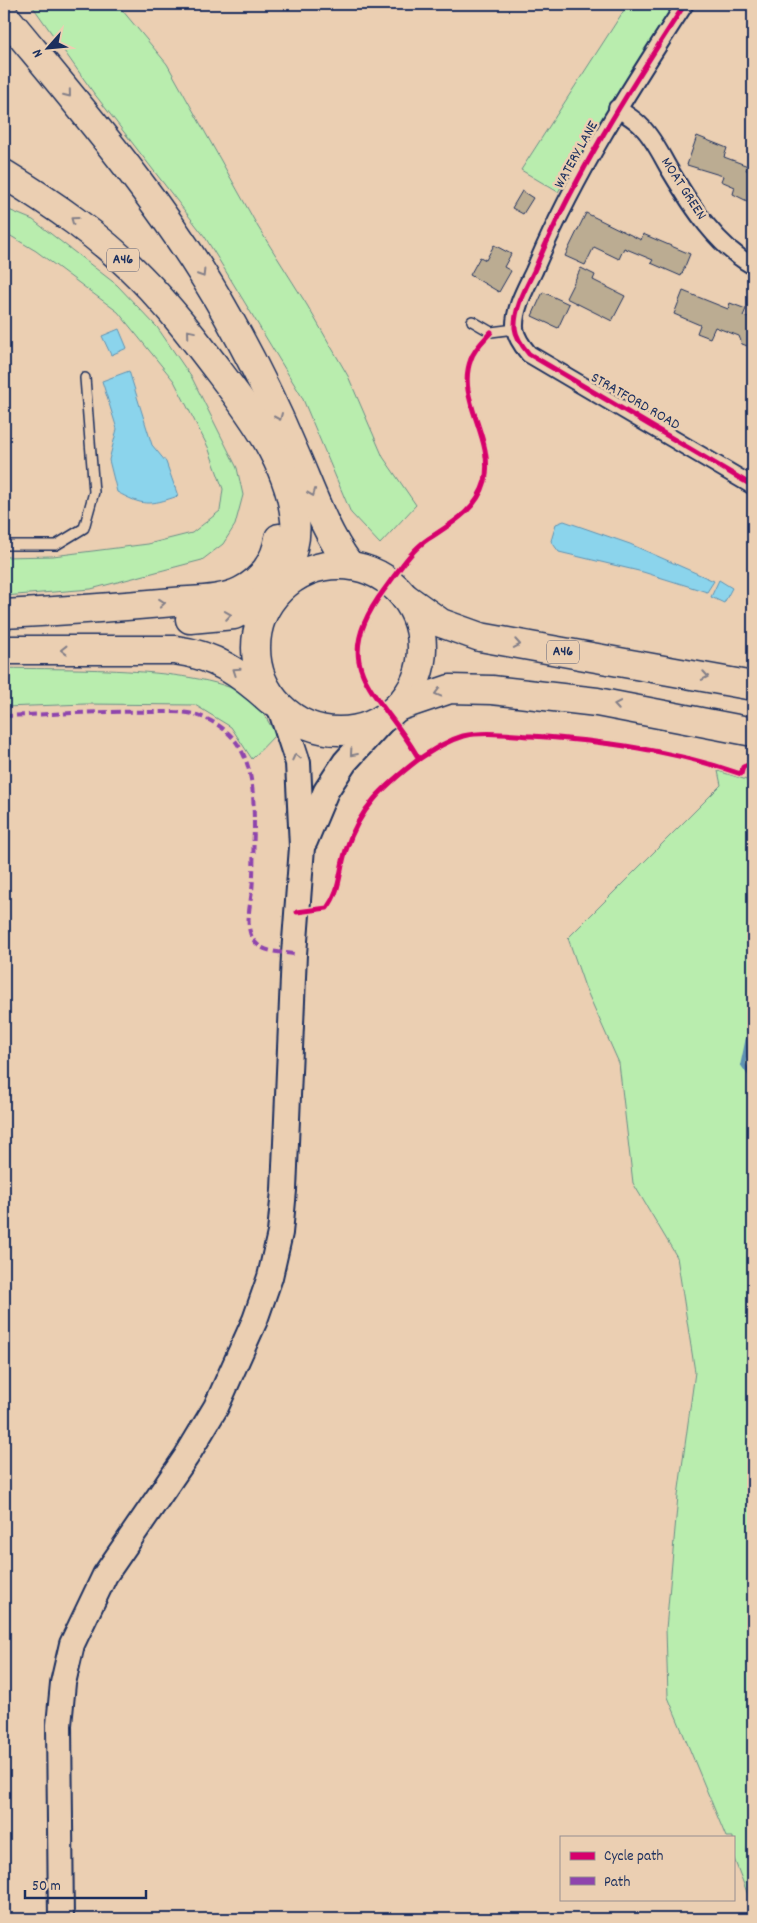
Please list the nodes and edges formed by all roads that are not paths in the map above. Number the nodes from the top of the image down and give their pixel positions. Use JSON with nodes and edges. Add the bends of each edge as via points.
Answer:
{"nodes":[{"id":1,"x":685,"y":4,"type":"edge"},
{"id":2,"x":4,"y":15,"type":"edge"},
{"id":3,"x":617,"y":108,"type":"junction"},
{"id":4,"x":4,"y":174,"type":"edge"},
{"id":5,"x":4,"y":184,"type":"edge"},
{"id":6,"x":32,"y":191,"type":"junction"},
{"id":7,"x":753,"y":266,"type":"edge"},
{"id":8,"x":472,"y":320,"type":"dead end"},
{"id":9,"x":515,"y":329,"type":"junction"},
{"id":10,"x":219,"y":372,"type":"junction"},
{"id":11,"x":85,"y":378,"type":"dead end"},
{"id":12,"x":753,"y":486,"type":"edge"},
{"id":13,"x":4,"y":545,"type":"edge"},
{"id":14,"x":348,"y":563,"type":"junction"},
{"id":15,"x":276,"y":591,"type":"junction"},
{"id":16,"x":405,"y":597,"type":"junction"},
{"id":17,"x":4,"y":614,"type":"edge"},
{"id":18,"x":4,"y":626,"type":"edge"},
{"id":19,"x":4,"y":650,"type":"edge"},
{"id":20,"x":753,"y":686,"type":"edge"},
{"id":21,"x":277,"y":707,"type":"junction"},
{"id":22,"x":393,"y":711,"type":"junction"},
{"id":23,"x":753,"y":732,"type":"edge"},
{"id":24,"x":302,"y":847,"type":"junction"},
{"id":25,"x":61,"y":1919,"type":"edge"}],
"edges":[{"from":1,"to":3,"type":"street","name":"WATERY LANE"},
{"from":2,"to":14,"type":"highway","one_way":true,"via":[[176,232],[227,315],[260,378],[330,537]]},
{"from":3,"to":7,"type":"street","name":"MOAT GREEN","via":[[651,138],[714,235],[740,259]]},
{"from":3,"to":9,"type":"street","name":"WATERY LANE","via":[[552,228],[522,299]]},
{"from":4,"to":6,"type":"highway","number":"A46"},
{"from":5,"to":6,"type":"highway","number":"A46"},
{"from":10,"to":6,"type":"highway","number":"A46","one_way":true,"via":[[191,334],[140,276],[97,238]]},
{"from":8,"to":9,"type":"lane","via":[[491,332]]},
{"from":9,"to":12,"type":"street","name":"STRATFORD ROAD","via":[[523,348],[536,359]]},
{"from":10,"to":15,"type":"highway","number":"A46","via":[[252,413],[275,457],[290,498],[295,520],[295,544]]},
{"from":17,"to":10,"type":"highway","one_way":true,"via":[[210,599],[242,591],[262,575],[272,562],[279,540],[275,491],[263,459]]},
{"from":11,"to":13,"type":"lane","via":[[94,492],[84,528],[56,545]]},
{"from":14,"to":15,"type":"highway","via":[[312,568]]},
{"from":14,"to":16,"type":"highway","via":[[382,580]]},
{"from":18,"to":15,"type":"highway","one_way":true,"via":[[97,626],[219,616],[247,610]]},
{"from":15,"to":21,"type":"highway","via":[[261,622],[257,650],[259,665]]},
{"from":16,"to":20,"type":"highway","number":"A46","one_way":true,"via":[[441,623],[480,637]]},
{"from":16,"to":22,"type":"highway","via":[[416,618],[422,660],[417,678]]},
{"from":21,"to":19,"type":"highway","one_way":true,"via":[[228,666],[191,652]]},
{"from":21,"to":22,"type":"highway","via":[[315,729],[333,731],[370,725]]},
{"from":24,"to":21,"type":"main road","one_way":true,"via":[[298,763]]},
{"from":23,"to":22,"type":"highway","one_way":true,"via":[[597,702],[492,690],[450,689]]},
{"from":22,"to":24,"type":"main road","one_way":true,"via":[[345,762],[326,791]]},
{"from":24,"to":25,"type":"main road","via":[[284,1190],[274,1260],[255,1320],[216,1407],[186,1457],[105,1575],[72,1644],[63,1683],[59,1725]]}]}
